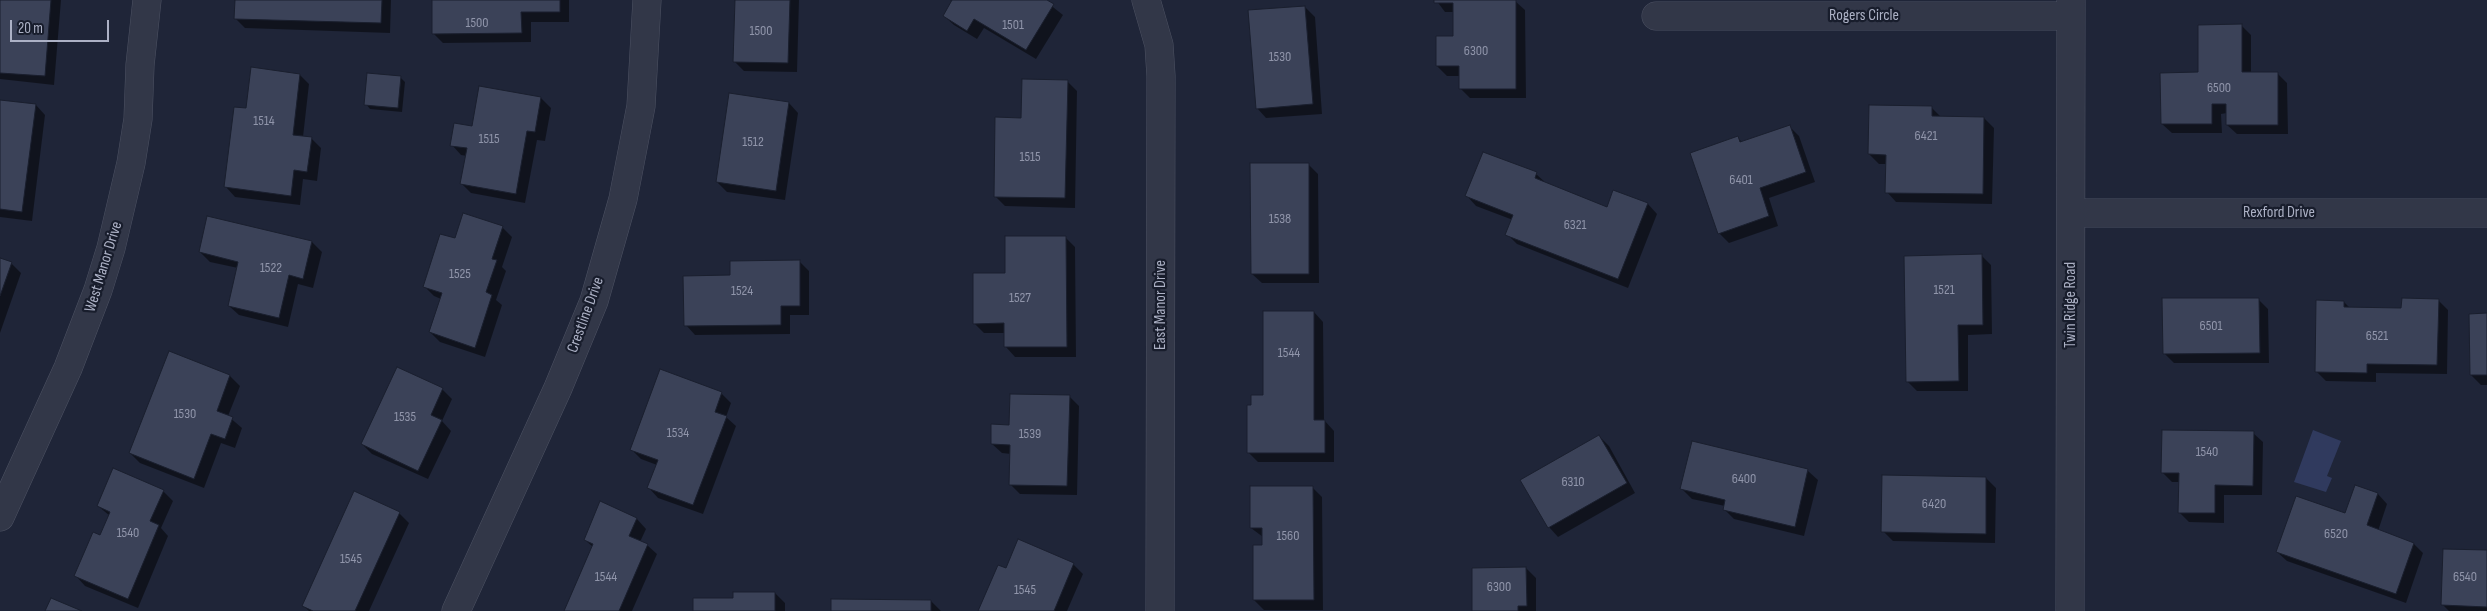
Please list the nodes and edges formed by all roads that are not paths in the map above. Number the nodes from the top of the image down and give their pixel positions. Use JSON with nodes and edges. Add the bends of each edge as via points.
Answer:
{"nodes":[{"id":1,"x":147,"y":0,"type":"edge"},
{"id":2,"x":647,"y":0,"type":"edge"},
{"id":3,"x":1146,"y":0,"type":"edge"},
{"id":4,"x":2071,"y":8,"type":"edge"},
{"id":5,"x":1656,"y":16,"type":"dead end"},
{"id":6,"x":2071,"y":213,"type":"junction"},
{"id":7,"x":2487,"y":213,"type":"edge"},
{"id":8,"x":3,"y":503,"type":"edge"},
{"id":9,"x":456,"y":611,"type":"edge"},
{"id":10,"x":1160,"y":611,"type":"edge"},
{"id":11,"x":2070,"y":611,"type":"edge"}],
"edges":[{"from":1,"to":8,"type":"street","name":"West Manor Drive","via":[[138,119],[111,248],[68,368]]},
{"from":2,"to":9,"type":"street","name":"Crestline Drive","via":[[641,106],[623,199],[594,301]]},
{"from":3,"to":10,"type":"street","name":"East Manor Drive","via":[[1159,46],[1161,76]]},
{"from":4,"to":5,"type":"street","name":"Rogers Circle"},
{"from":4,"to":6,"type":"street","name":"Twin Ridge Road"},
{"from":6,"to":7,"type":"street","name":"Rexford Drive"},
{"from":6,"to":11,"type":"street","name":"Twin Ridge Road"}]}
